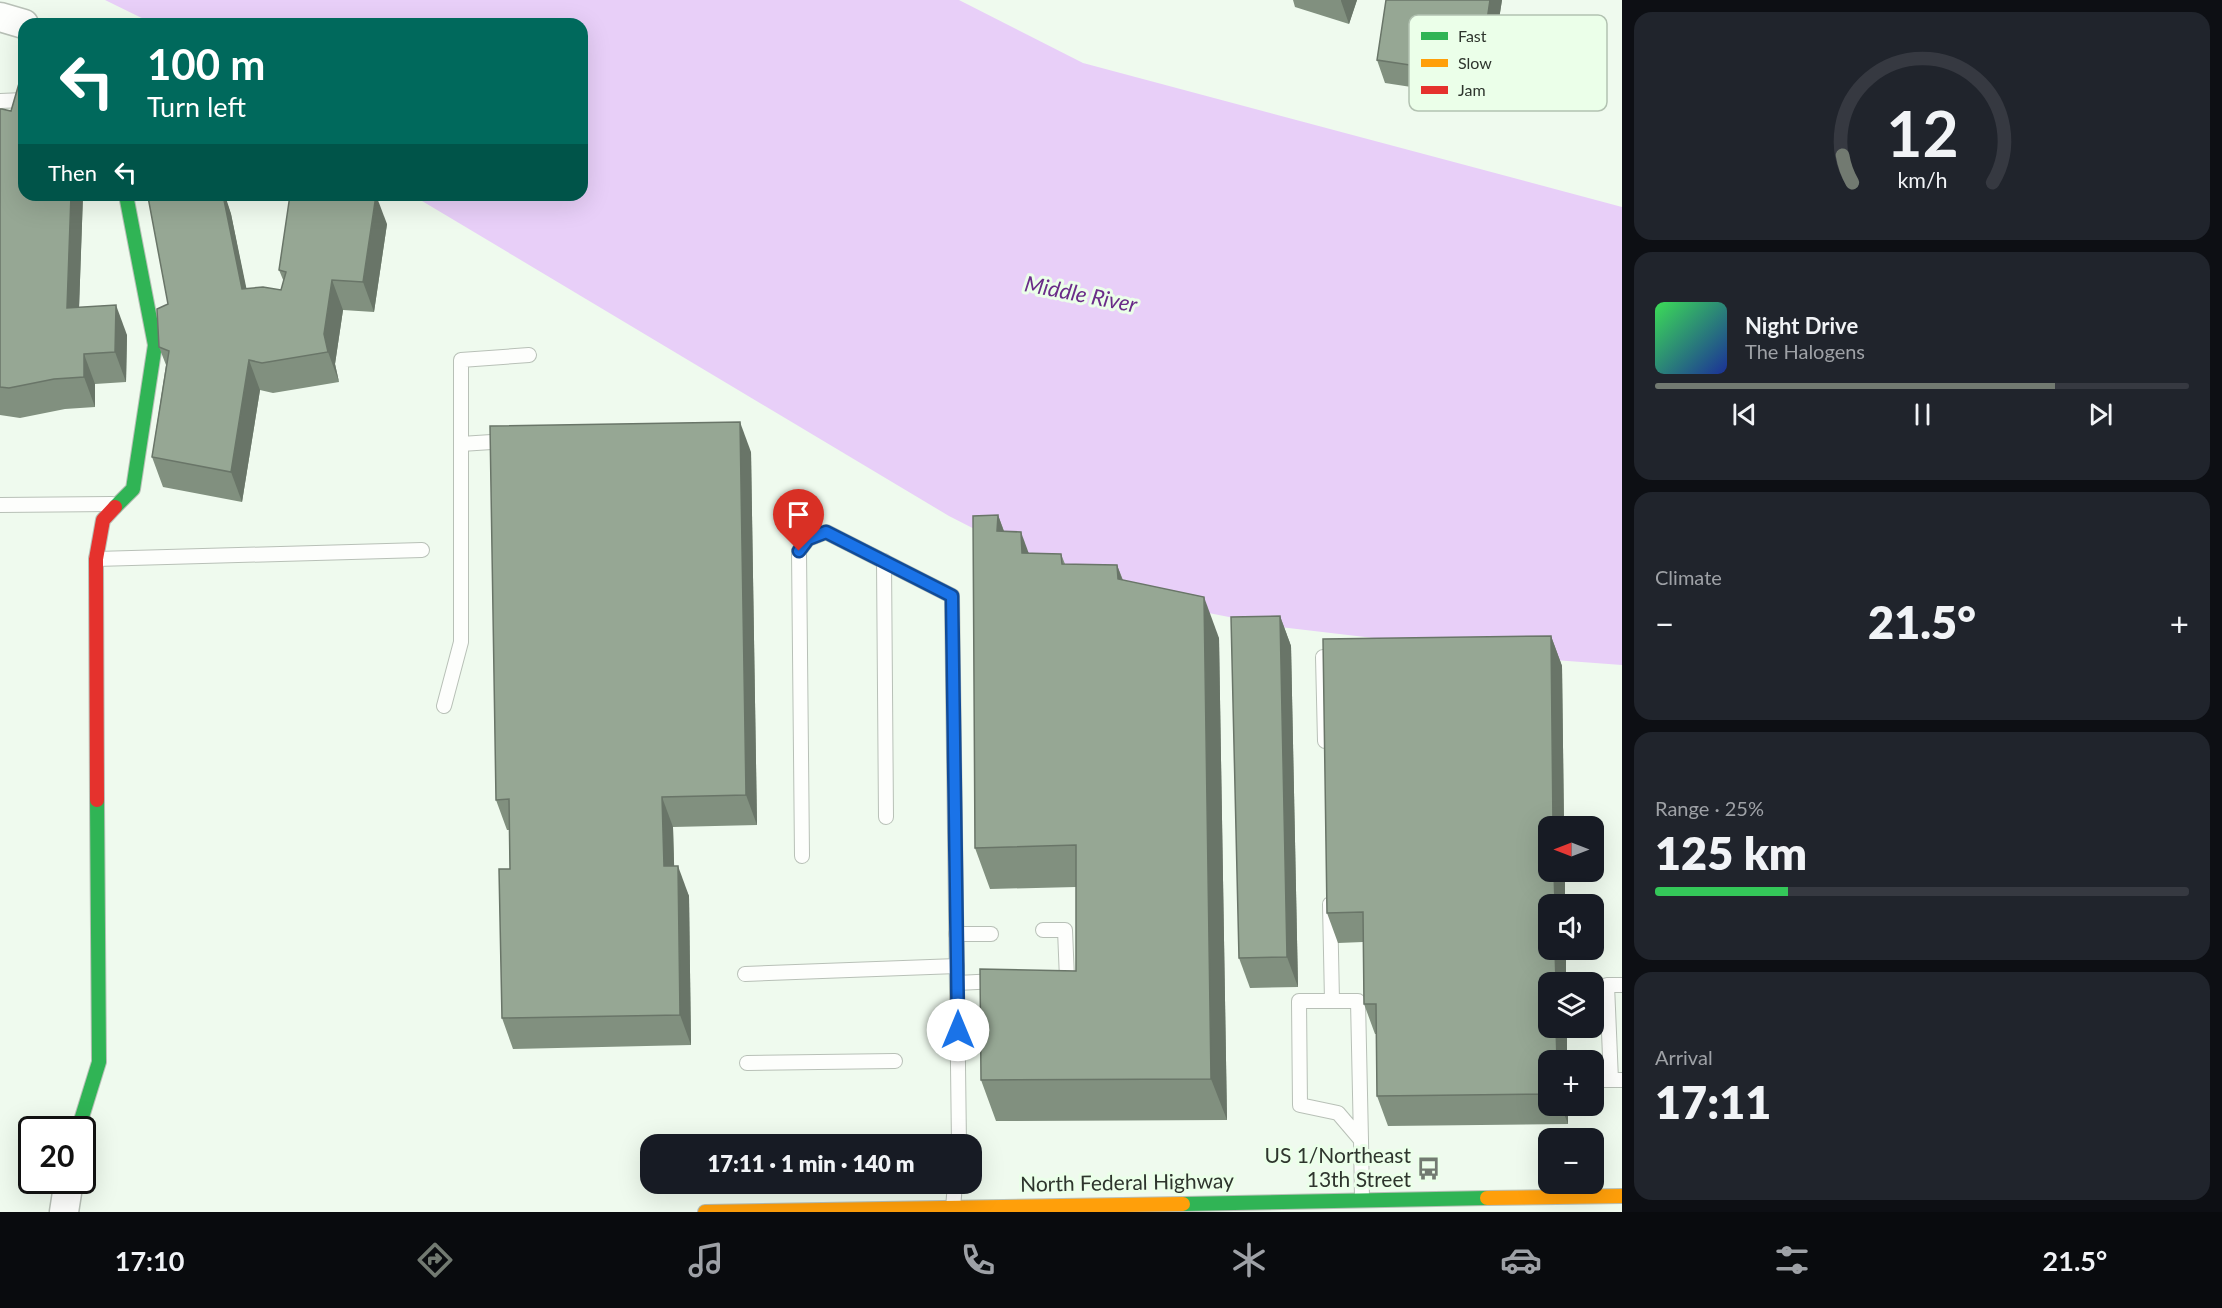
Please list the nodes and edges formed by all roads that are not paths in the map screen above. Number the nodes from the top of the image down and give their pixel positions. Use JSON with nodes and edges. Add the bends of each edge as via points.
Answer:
{"nodes":[{"id":1,"x":0,"y":16,"type":"edge"},
{"id":2,"x":18,"y":22,"type":"edge"},
{"id":3,"x":18,"y":100,"type":"edge"},
{"id":4,"x":0,"y":101,"type":"edge"},
{"id":5,"x":127,"y":201,"type":"edge"},
{"id":6,"x":529,"y":355,"type":"dead end"},
{"id":7,"x":519,"y":440,"type":"edge"},
{"id":8,"x":461,"y":444,"type":"junction"},
{"id":9,"x":119,"y":504,"type":"junction"},
{"id":10,"x":0,"y":505,"type":"edge"},
{"id":11,"x":422,"y":550,"type":"dead end"},
{"id":12,"x":96,"y":559,"type":"junction"},
{"id":13,"x":884,"y":561,"type":"junction"},
{"id":14,"x":1323,"y":657,"type":"edge"},
{"id":15,"x":444,"y":706,"type":"dead end"},
{"id":16,"x":1325,"y":752,"type":"edge"},
{"id":17,"x":886,"y":817,"type":"dead end"},
{"id":18,"x":802,"y":856,"type":"dead end"},
{"id":19,"x":1329,"y":894,"type":"edge"},
{"id":20,"x":1043,"y":930,"type":"dead end"},
{"id":21,"x":956,"y":933,"type":"junction"},
{"id":22,"x":991,"y":933,"type":"dead end"},
{"id":23,"x":957,"y":966,"type":"junction"},
{"id":24,"x":745,"y":974,"type":"dead end"},
{"id":25,"x":1045,"y":979,"type":"edge"},
{"id":26,"x":1012,"y":981,"type":"edge"},
{"id":27,"x":957,"y":983,"type":"junction"},
{"id":28,"x":1622,"y":985,"type":"edge"},
{"id":29,"x":1332,"y":1001,"type":"junction"},
{"id":30,"x":895,"y":1061,"type":"dead end"},
{"id":31,"x":747,"y":1063,"type":"dead end"},
{"id":32,"x":1616,"y":1080,"type":"edge"},
{"id":33,"x":82,"y":1116,"type":"edge"},
{"id":34,"x":959,"y":1134,"type":"edge"},
{"id":35,"x":1361,"y":1140,"type":"junction"},
{"id":36,"x":67,"y":1194,"type":"edge"},
{"id":37,"x":954,"y":1194,"type":"edge"},
{"id":38,"x":1622,"y":1196,"type":"edge"},
{"id":39,"x":1362,"y":1199,"type":"junction"},
{"id":40,"x":953,"y":1210,"type":"edge"},
{"id":41,"x":64,"y":1212,"type":"edge"},
{"id":42,"x":705,"y":1212,"type":"edge"}],
"edges":[{"from":1,"to":2,"type":"street"},
{"from":3,"to":4,"type":"lane"},
{"from":5,"to":9,"type":"street","via":[[155,345],[133,489]]},
{"from":6,"to":8,"type":"lane","via":[[461,360]]},
{"from":7,"to":8,"type":"lane"},
{"from":8,"to":15,"type":"lane","via":[[461,642]]},
{"from":9,"to":10,"type":"lane"},
{"from":9,"to":12,"type":"street","via":[[103,520]]},
{"from":11,"to":12,"type":"lane"},
{"from":12,"to":33,"type":"street","via":[[99,1062]]},
{"from":13,"to":17,"type":"lane"},
{"from":13,"to":18,"type":"lane","via":[[826,532],[808,539],[799,551]]},
{"from":13,"to":21,"type":"lane","via":[[952,596]]},
{"from":14,"to":16,"type":"lane"},
{"from":19,"to":29,"type":"lane"},
{"from":20,"to":25,"type":"lane","via":[[1065,930],[1066,940],[1067,979]]},
{"from":21,"to":22,"type":"lane"},
{"from":21,"to":23,"type":"lane"},
{"from":23,"to":24,"type":"lane"},
{"from":23,"to":27,"type":"lane"},
{"from":26,"to":27,"type":"lane"},
{"from":27,"to":34,"type":"lane"},
{"from":28,"to":32,"type":"lane","via":[[1608,985]]},
{"from":29,"to":35,"type":"lane","via":[[1358,1001]]},
{"from":29,"to":35,"type":"lane","via":[[1299,1001],[1300,1105],[1338,1113]]},
{"from":30,"to":31,"type":"lane"},
{"from":35,"to":39,"type":"lane"},
{"from":36,"to":41,"type":"street"},
{"from":37,"to":40,"type":"lane"},
{"from":38,"to":39,"type":"street","name":"North Federal Highway"},
{"from":39,"to":40,"type":"street","name":"North Federal Highway"},
{"from":40,"to":42,"type":"street","name":"North Federal Highway"}]}
